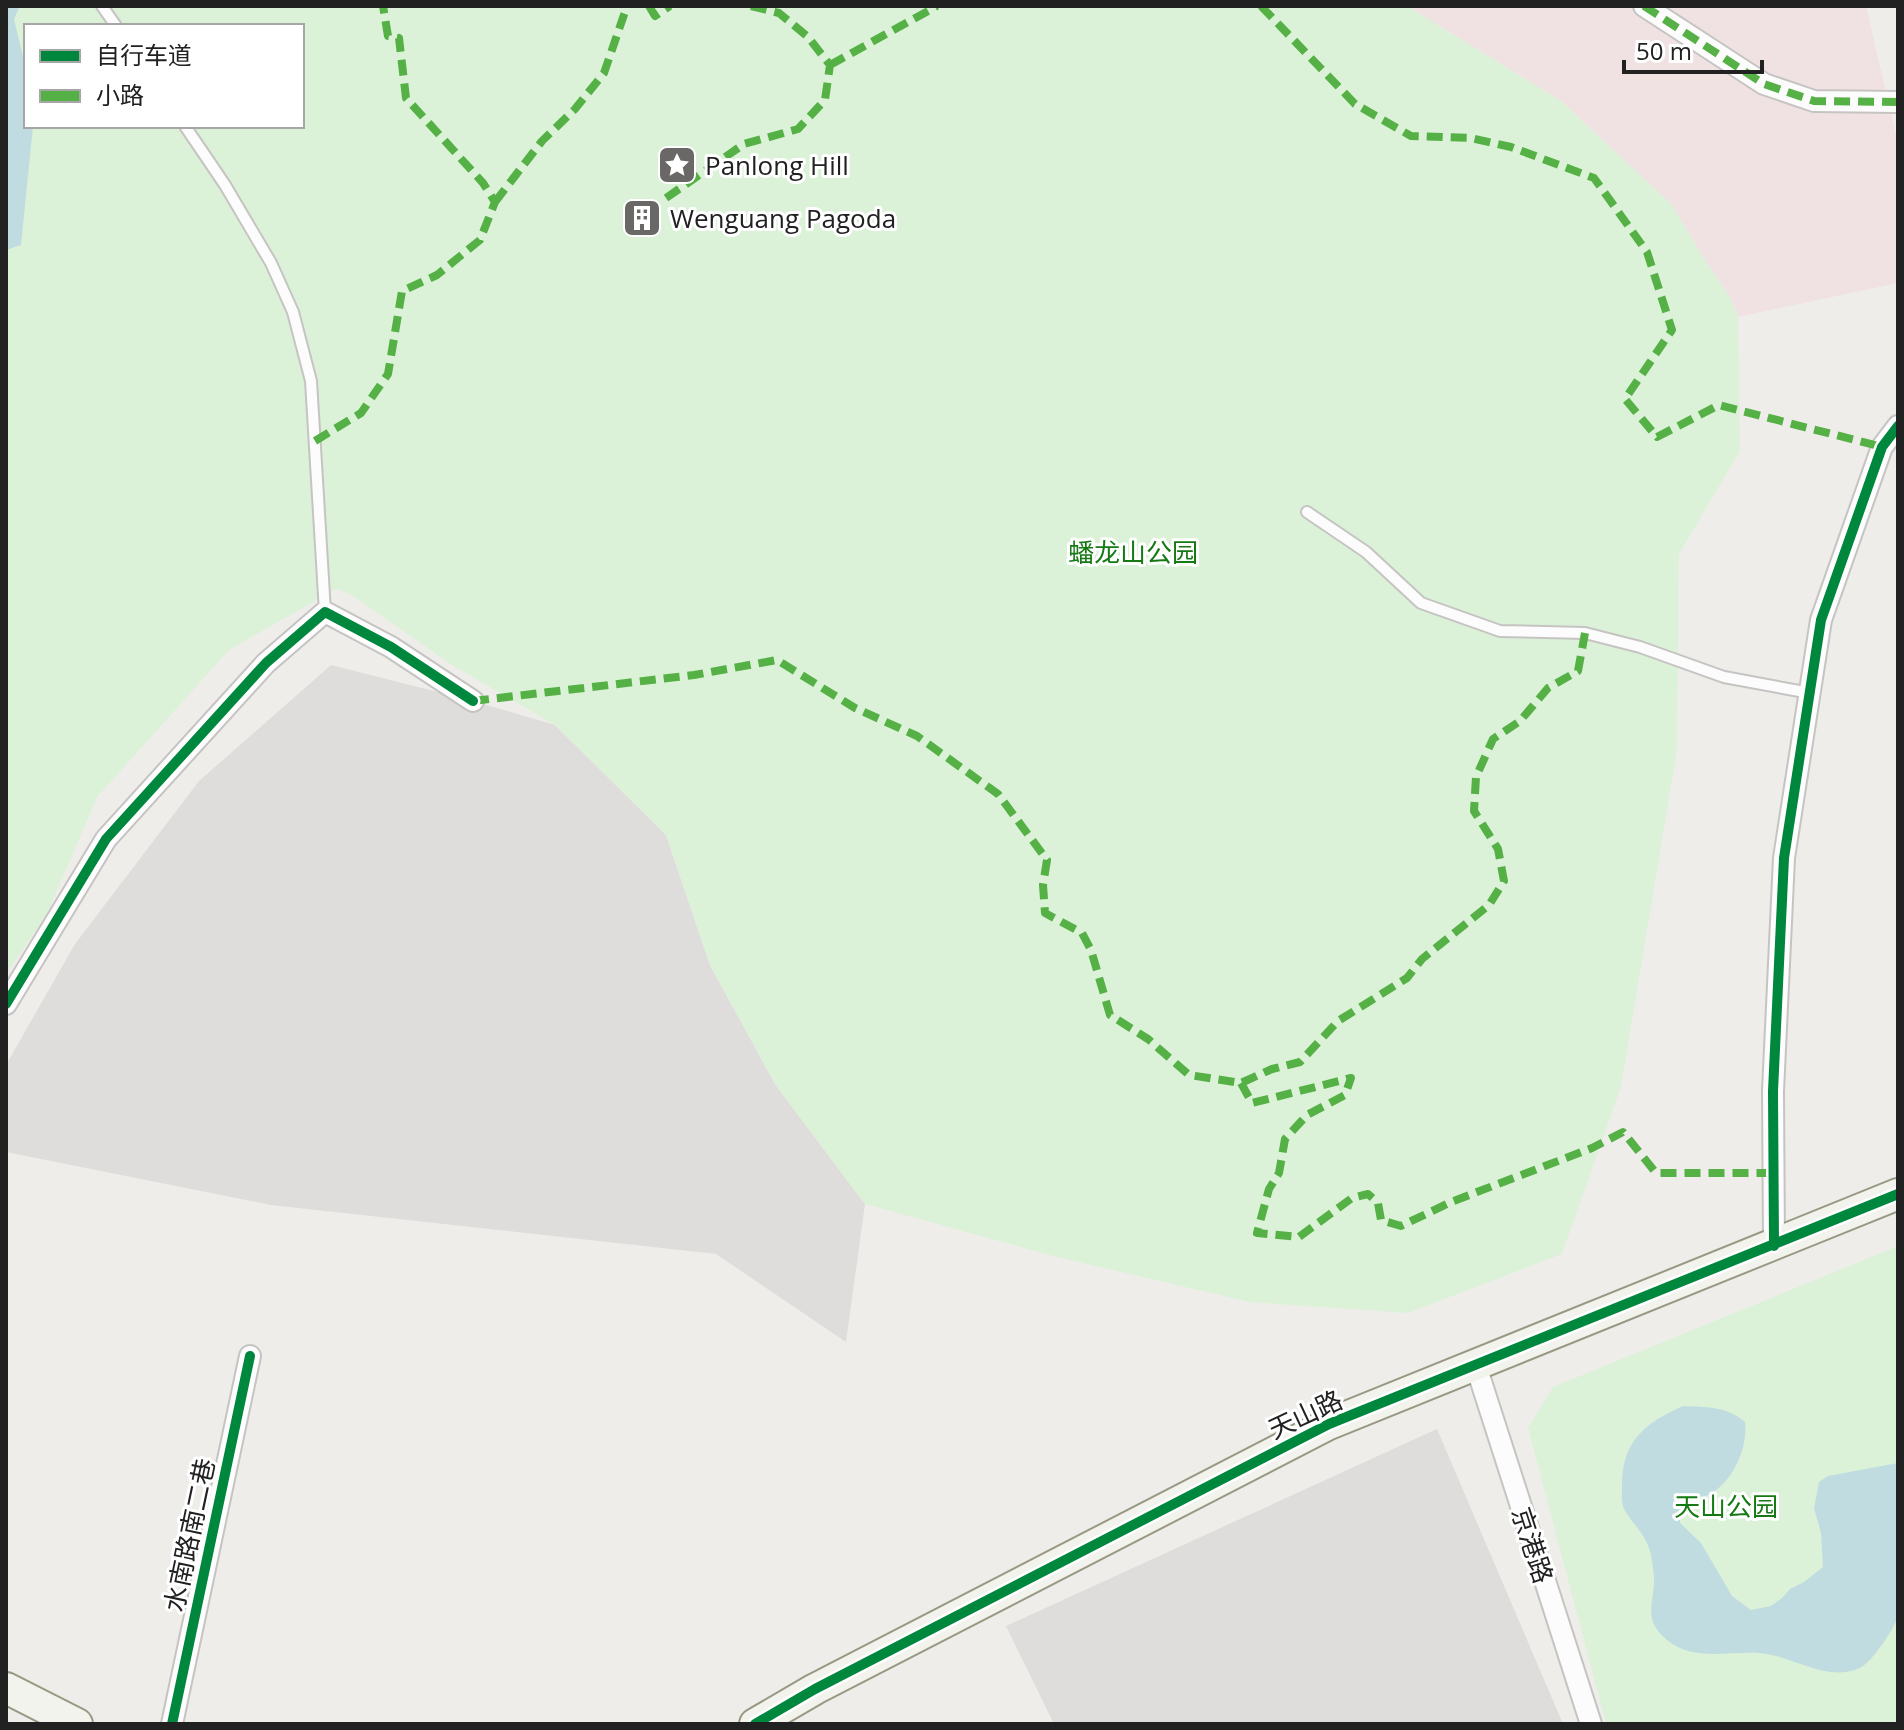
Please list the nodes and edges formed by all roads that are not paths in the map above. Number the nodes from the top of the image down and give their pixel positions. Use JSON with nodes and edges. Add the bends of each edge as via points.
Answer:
{"nodes":[{"id":1,"x":102,"y":6,"type":"edge"},
{"id":2,"x":1644,"y":6,"type":"edge"},
{"id":3,"x":115,"y":24,"type":"edge"},
{"id":4,"x":1898,"y":102,"type":"edge"},
{"id":5,"x":186,"y":128,"type":"edge"},
{"id":6,"x":1898,"y":426,"type":"edge"},
{"id":7,"x":1307,"y":512,"type":"dead end"},
{"id":8,"x":325,"y":612,"type":"junction"},
{"id":9,"x":1810,"y":693,"type":"junction"},
{"id":10,"x":473,"y":701,"type":"dead end"},
{"id":11,"x":6,"y":1004,"type":"edge"},
{"id":12,"x":1898,"y":1194,"type":"edge"},
{"id":13,"x":1774,"y":1246,"type":"junction"},
{"id":14,"x":250,"y":1356,"type":"dead end"},
{"id":15,"x":1476,"y":1366,"type":"junction"},
{"id":16,"x":6,"y":1688,"type":"edge"},
{"id":17,"x":77,"y":1724,"type":"edge"},
{"id":18,"x":172,"y":1724,"type":"edge"},
{"id":19,"x":755,"y":1724,"type":"edge"},
{"id":20,"x":1591,"y":1724,"type":"edge"}],
"edges":[{"from":1,"to":3,"type":"lane"},
{"from":2,"to":4,"type":"street","via":[[1764,84],[1814,101]]},
{"from":5,"to":8,"type":"lane","via":[[271,263],[293,312],[311,381]]},
{"from":6,"to":9,"type":"street","via":[[1882,447],[1821,620]]},
{"from":7,"to":9,"type":"lane","via":[[1366,552],[1421,603],[1500,631],[1585,633],[1724,677]]},
{"from":8,"to":10,"type":"street","via":[[391,647]]},
{"from":8,"to":11,"type":"street","via":[[266,663],[106,839]]},
{"from":9,"to":13,"type":"street","via":[[1784,858],[1773,1091]]},
{"from":12,"to":13,"type":"street","name":"天山路"},
{"from":13,"to":15,"type":"street","name":"天山路"},
{"from":14,"to":18,"type":"street","name":"水南路南二巷"},
{"from":15,"to":19,"type":"street","name":"天山路","via":[[1329,1424]]},
{"from":15,"to":20,"type":"street","name":"京港路"},
{"from":16,"to":17,"type":"street"}]}
